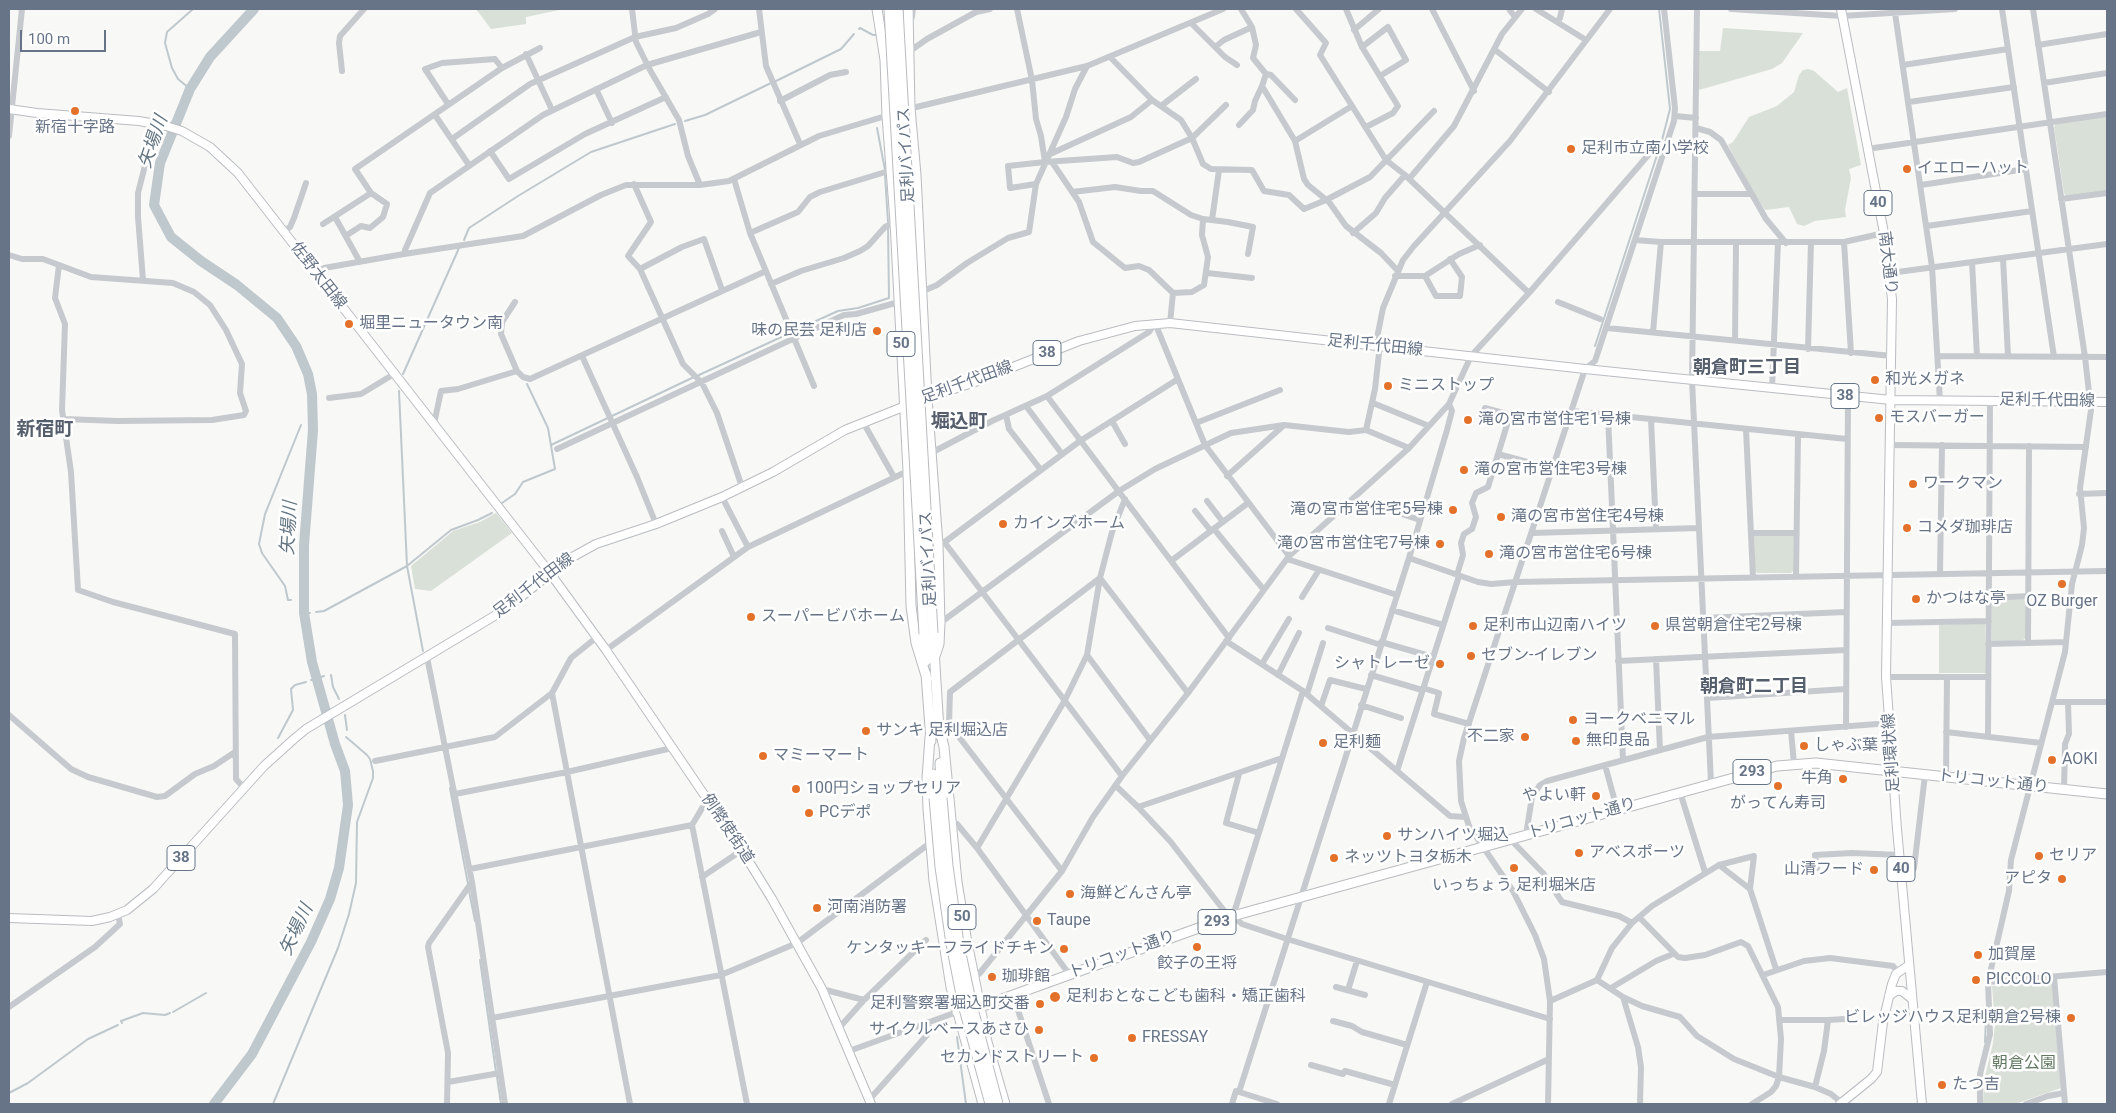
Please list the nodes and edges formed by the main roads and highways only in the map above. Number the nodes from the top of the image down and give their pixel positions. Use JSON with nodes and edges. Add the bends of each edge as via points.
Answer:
{"nodes":[{"id":1,"x":877,"y":9,"type":"edge"},
{"id":2,"x":889,"y":9,"type":"edge"},
{"id":3,"x":898,"y":9,"type":"edge"},
{"id":4,"x":908,"y":9,"type":"edge"},
{"id":5,"x":1841,"y":12,"type":"edge"},
{"id":6,"x":10,"y":109,"type":"edge"},
{"id":7,"x":927,"y":398,"type":"junction"},
{"id":8,"x":1891,"y":400,"type":"junction"},
{"id":9,"x":2107,"y":402,"type":"edge"},
{"id":10,"x":905,"y":406,"type":"junction"},
{"id":11,"x":550,"y":573,"type":"junction"},
{"id":12,"x":929,"y":634,"type":"junction"},
{"id":13,"x":934,"y":659,"type":"junction"},
{"id":14,"x":927,"y":678,"type":"junction"},
{"id":15,"x":939,"y":726,"type":"junction"},
{"id":16,"x":930,"y":737,"type":"junction"},
{"id":17,"x":1894,"y":772,"type":"junction"},
{"id":18,"x":2107,"y":794,"type":"edge"},
{"id":19,"x":938,"y":798,"type":"junction"},
{"id":20,"x":9,"y":918,"type":"edge"},
{"id":21,"x":1909,"y":965,"type":"junction"},
{"id":22,"x":1889,"y":996,"type":"junction"},
{"id":23,"x":1912,"y":999,"type":"junction"},
{"id":24,"x":980,"y":1007,"type":"junction"},
{"id":25,"x":957,"y":1012,"type":"junction"},
{"id":26,"x":870,"y":1102,"type":"edge"},
{"id":27,"x":1841,"y":1103,"type":"edge"},
{"id":28,"x":983,"y":1104,"type":"edge"},
{"id":29,"x":990,"y":1104,"type":"edge"},
{"id":30,"x":998,"y":1104,"type":"edge"},
{"id":31,"x":1005,"y":1104,"type":"edge"},
{"id":32,"x":1922,"y":1104,"type":"edge"}],
"edges":[{"from":1,"to":10,"type":"highway","number":"50","via":[[885,60]]},
{"from":2,"to":12,"type":"highway","name":"足利バイパス","number":"50","bridge":true},
{"from":3,"to":12,"type":"highway","name":"足利バイパス","number":"50","bridge":true},
{"from":4,"to":7,"type":"highway","number":"50","via":[[910,108]]},
{"from":5,"to":8,"type":"main road","name":"南大通り","number":"40","via":[[1890,273]]},
{"from":6,"to":11,"type":"main road","name":"佐野太田線","via":[[153,122],[180,131],[224,158]]},
{"from":7,"to":8,"type":"main road","name":"足利千代田線","number":"38","via":[[1079,341],[1121,329],[1170,323]]},
{"from":7,"to":10,"type":"main road","name":"足利千代田線","number":"38"},
{"from":7,"to":13,"type":"highway","number":"50","via":[[930,453],[942,544],[940,644]]},
{"from":8,"to":9,"type":"main road","name":"足利千代田線","number":"38"},
{"from":8,"to":17,"type":"main road","name":"足利環状線","number":"40","via":[[1886,676]]},
{"from":10,"to":11,"type":"main road","name":"足利千代田線","number":"38","via":[[829,438],[773,472],[722,497],[584,549]]},
{"from":10,"to":14,"type":"highway","number":"50","via":[[911,606],[916,643]]},
{"from":11,"to":20,"type":"main road","name":"足利千代田線","number":"38","via":[[506,609],[319,721],[286,745],[136,904],[102,919]]},
{"from":11,"to":26,"type":"main road","name":"例幣使街道","via":[[742,850],[822,989]]},
{"from":12,"to":13,"type":"highway","name":"足利バイパス","number":"50"},
{"from":12,"to":14,"type":"highway","name":"足利バイパス","number":"50"},
{"from":13,"to":15,"type":"highway","name":"足利バイパス","number":"50"},
{"from":14,"to":16,"type":"highway","name":"足利バイパス","number":"50"},
{"from":15,"to":19,"type":"highway","name":"足利バイパス","number":"50"},
{"from":15,"to":24,"type":"highway","number":"50","via":[[944,747],[957,882]]},
{"from":16,"to":19,"type":"highway","name":"足利バイパス","number":"50"},
{"from":16,"to":25,"type":"highway","number":"50","via":[[927,778],[930,843],[938,910]]},
{"from":17,"to":18,"type":"highway","name":"トリコット通り","number":"293"},
{"from":17,"to":21,"type":"main road","name":"足利環状線","number":"40"},
{"from":17,"to":24,"type":"highway","name":"トリコット通り","number":"293","via":[[1816,763],[1777,766],[1231,917]]},
{"from":19,"to":29,"type":"highway","name":"足利バイパス","number":"50","bridge":true,"via":[[940,867],[951,944],[963,1005]]},
{"from":19,"to":30,"type":"highway","name":"足利バイパス","number":"50","bridge":true,"via":[[959,944]]},
{"from":21,"to":22,"type":"main road","via":[[1894,978]]},
{"from":21,"to":23,"type":"main road","name":"足利環状線","number":"40"},
{"from":22,"to":23,"type":"main road","via":[[1902,991]]},
{"from":22,"to":27,"type":"main road","via":[[1882,1022],[1877,1072]]},
{"from":23,"to":32,"type":"main road","name":"足利環状線","number":"40"},
{"from":24,"to":25,"type":"highway","name":"トリコット通り","number":"293"},
{"from":24,"to":31,"type":"highway","number":"50"},
{"from":25,"to":28,"type":"highway","number":"50"}]}
